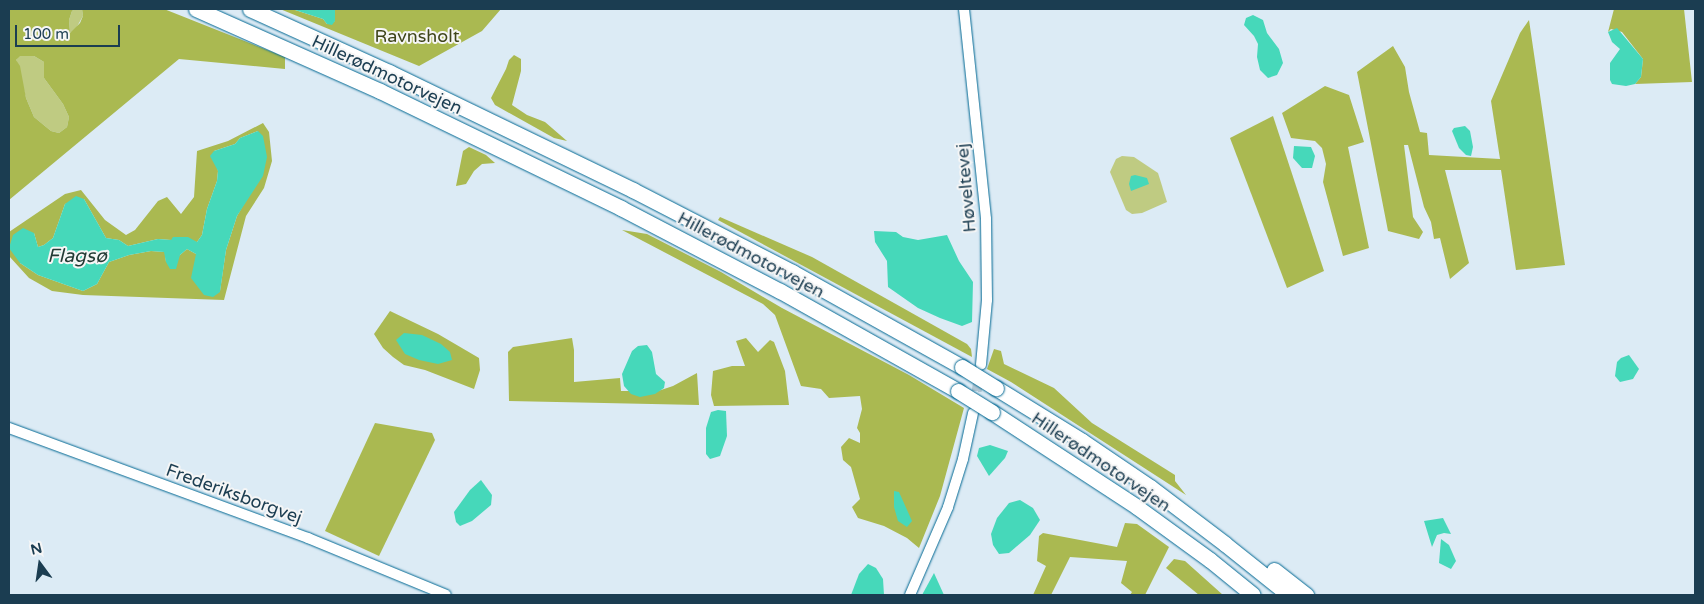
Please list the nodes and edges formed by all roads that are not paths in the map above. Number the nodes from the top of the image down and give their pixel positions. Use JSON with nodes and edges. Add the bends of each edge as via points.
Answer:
{"nodes":[{"id":1,"x":196,"y":9,"type":"edge"},
{"id":2,"x":250,"y":9,"type":"edge"},
{"id":3,"x":964,"y":9,"type":"edge"},
{"id":4,"x":981,"y":365,"type":"tunnel mouth"},
{"id":5,"x":973,"y":413,"type":"tunnel mouth"},
{"id":6,"x":9,"y":428,"type":"edge"},
{"id":7,"x":1150,"y":488,"type":"junction"},
{"id":8,"x":1210,"y":560,"type":"junction"},
{"id":9,"x":446,"y":595,"type":"edge"},
{"id":10,"x":910,"y":595,"type":"edge"},
{"id":11,"x":1240,"y":595,"type":"edge"},
{"id":12,"x":1252,"y":595,"type":"edge"},
{"id":13,"x":1289,"y":595,"type":"edge"},
{"id":14,"x":1306,"y":595,"type":"edge"}],
"edges":[{"from":1,"to":8,"type":"highway","name":"Hillerødmotorvejen","bridge":true,"via":[[416,108],[621,208],[780,291],[992,412]]},
{"from":2,"to":7,"type":"highway","name":"Hillerødmotorvejen","bridge":true,"via":[[389,72],[792,272],[962,367]]},
{"from":3,"to":4,"type":"street","name":"Høveltevej","via":[[986,219],[987,300]]},
{"from":5,"to":10,"type":"street","via":[[948,507]]},
{"from":6,"to":9,"type":"street","name":"Frederiksborgvej","via":[[308,538]]},
{"from":7,"to":13,"type":"highway","name":"Hillerødmotorvejen"},
{"from":7,"to":14,"type":"highway","via":[[1173,496]]},
{"from":8,"to":11,"type":"highway"},
{"from":8,"to":12,"type":"highway","name":"Hillerødmotorvejen"}]}
